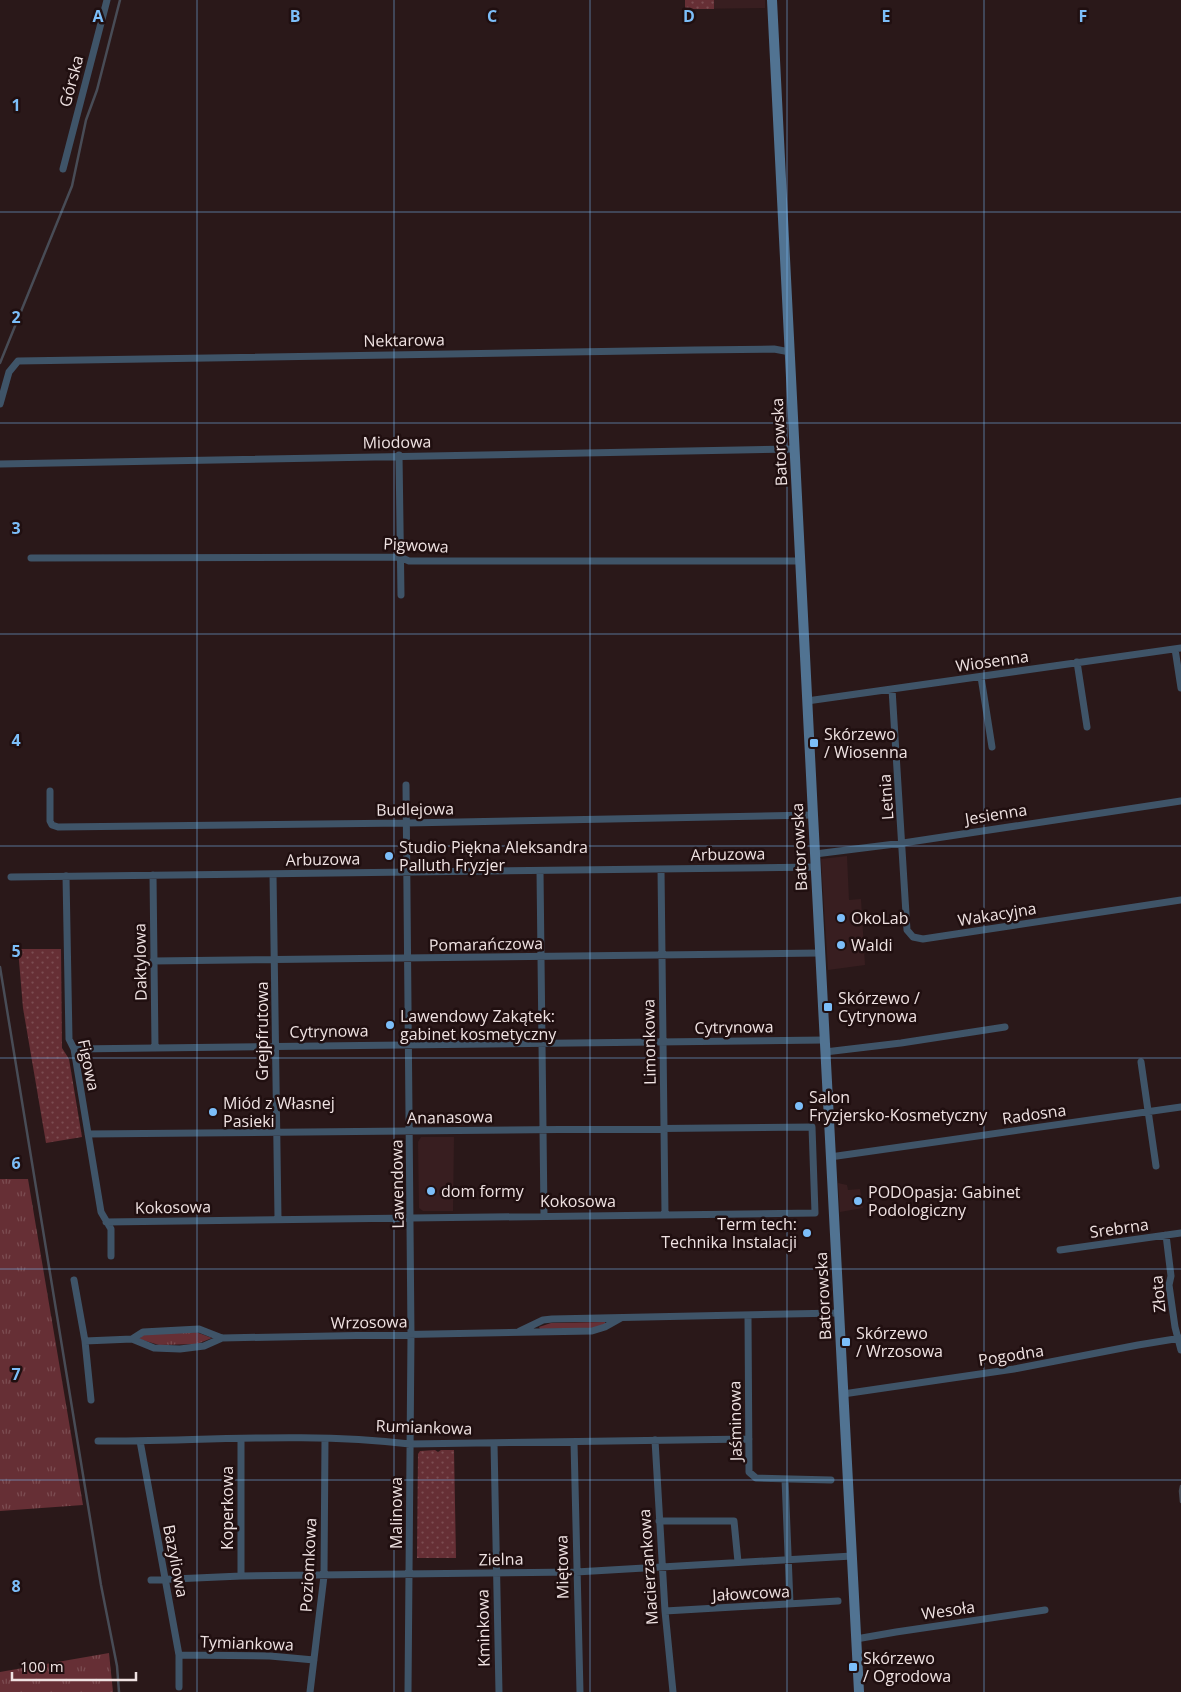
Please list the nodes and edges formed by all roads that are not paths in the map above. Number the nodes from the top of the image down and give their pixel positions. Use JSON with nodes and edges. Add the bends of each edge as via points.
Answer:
{"nodes":[{"id":1,"x":107,"y":0,"type":"edge"},
{"id":2,"x":772,"y":0,"type":"edge"},
{"id":3,"x":62,"y":169,"type":"dead end"},
{"id":4,"x":790,"y":352,"type":"junction"},
{"id":5,"x":0,"y":404,"type":"edge"},
{"id":6,"x":795,"y":449,"type":"junction"},
{"id":7,"x":399,"y":455,"type":"junction"},
{"id":8,"x":0,"y":464,"type":"edge"},
{"id":9,"x":400,"y":557,"type":"junction"},
{"id":10,"x":31,"y":558,"type":"dead end"},
{"id":11,"x":800,"y":561,"type":"junction"},
{"id":12,"x":400,"y":595,"type":"dead end"},
{"id":13,"x":1178,"y":648,"type":"edge"},
{"id":14,"x":1077,"y":662,"type":"junction"},
{"id":15,"x":981,"y":677,"type":"junction"},
{"id":16,"x":1181,"y":688,"type":"edge"},
{"id":17,"x":892,"y":689,"type":"junction"},
{"id":18,"x":807,"y":701,"type":"junction"},
{"id":19,"x":1087,"y":728,"type":"dead end"},
{"id":20,"x":992,"y":747,"type":"dead end"},
{"id":21,"x":406,"y":785,"type":"dead end"},
{"id":22,"x":50,"y":791,"type":"dead end"},
{"id":23,"x":1181,"y":801,"type":"edge"},
{"id":24,"x":813,"y":815,"type":"junction"},
{"id":25,"x":407,"y":823,"type":"junction"},
{"id":26,"x":902,"y":843,"type":"junction"},
{"id":27,"x":815,"y":854,"type":"junction"},
{"id":28,"x":816,"y":867,"type":"junction"},
{"id":29,"x":661,"y":869,"type":"junction"},
{"id":30,"x":540,"y":870,"type":"junction"},
{"id":31,"x":407,"y":872,"type":"junction"},
{"id":32,"x":273,"y":874,"type":"junction"},
{"id":33,"x":153,"y":875,"type":"junction"},
{"id":34,"x":66,"y":876,"type":"junction"},
{"id":35,"x":11,"y":877,"type":"dead end"},
{"id":36,"x":1181,"y":900,"type":"edge"},
{"id":37,"x":820,"y":953,"type":"junction"},
{"id":38,"x":662,"y":955,"type":"junction"},
{"id":39,"x":542,"y":957,"type":"junction"},
{"id":40,"x":408,"y":958,"type":"junction"},
{"id":41,"x":276,"y":960,"type":"junction"},
{"id":42,"x":153,"y":961,"type":"junction"},
{"id":43,"x":1005,"y":1028,"type":"dead end"},
{"id":44,"x":825,"y":1040,"type":"junction"},
{"id":45,"x":663,"y":1042,"type":"junction"},
{"id":46,"x":542,"y":1043,"type":"junction"},
{"id":47,"x":409,"y":1044,"type":"junction"},
{"id":48,"x":276,"y":1046,"type":"junction"},
{"id":49,"x":155,"y":1047,"type":"junction"},
{"id":50,"x":74,"y":1048,"type":"junction"},
{"id":51,"x":825,"y":1052,"type":"junction"},
{"id":52,"x":1141,"y":1062,"type":"dead end"},
{"id":53,"x":1181,"y":1107,"type":"edge"},
{"id":54,"x":1149,"y":1111,"type":"junction"},
{"id":55,"x":812,"y":1126,"type":"joint"},
{"id":56,"x":664,"y":1128,"type":"junction"},
{"id":57,"x":543,"y":1130,"type":"junction"},
{"id":58,"x":410,"y":1131,"type":"junction"},
{"id":59,"x":277,"y":1133,"type":"junction"},
{"id":60,"x":88,"y":1134,"type":"junction"},
{"id":61,"x":830,"y":1157,"type":"junction"},
{"id":62,"x":1156,"y":1166,"type":"dead end"},
{"id":63,"x":665,"y":1214,"type":"junction"},
{"id":64,"x":544,"y":1215,"type":"junction"},
{"id":65,"x":411,"y":1217,"type":"junction"},
{"id":66,"x":278,"y":1218,"type":"junction"},
{"id":67,"x":106,"y":1222,"type":"junction"},
{"id":68,"x":1181,"y":1233,"type":"edge"},
{"id":69,"x":1166,"y":1235,"type":"junction"},
{"id":70,"x":1060,"y":1250,"type":"dead end"},
{"id":71,"x":111,"y":1256,"type":"dead end"},
{"id":72,"x":74,"y":1280,"type":"dead end"},
{"id":73,"x":839,"y":1314,"type":"junction"},
{"id":74,"x":748,"y":1316,"type":"junction"},
{"id":75,"x":621,"y":1318,"type":"junction"},
{"id":76,"x":518,"y":1332,"type":"junction"},
{"id":77,"x":411,"y":1335,"type":"junction"},
{"id":78,"x":222,"y":1338,"type":"junction"},
{"id":79,"x":1180,"y":1338,"type":"edge"},
{"id":80,"x":132,"y":1340,"type":"junction"},
{"id":81,"x":85,"y":1341,"type":"junction"},
{"id":82,"x":1181,"y":1350,"type":"edge"},
{"id":83,"x":844,"y":1394,"type":"junction"},
{"id":84,"x":91,"y":1400,"type":"dead end"},
{"id":85,"x":241,"y":1439,"type":"junction"},
{"id":86,"x":325,"y":1439,"type":"junction"},
{"id":87,"x":749,"y":1439,"type":"junction"},
{"id":88,"x":655,"y":1440,"type":"junction"},
{"id":89,"x":98,"y":1441,"type":"dead end"},
{"id":90,"x":140,"y":1441,"type":"junction"},
{"id":91,"x":574,"y":1442,"type":"junction"},
{"id":92,"x":494,"y":1443,"type":"junction"},
{"id":93,"x":410,"y":1444,"type":"junction"},
{"id":94,"x":785,"y":1479,"type":"junction"},
{"id":95,"x":832,"y":1480,"type":"dead end"},
{"id":96,"x":659,"y":1521,"type":"junction"},
{"id":97,"x":852,"y":1556,"type":"junction"},
{"id":98,"x":789,"y":1559,"type":"junction"},
{"id":99,"x":738,"y":1562,"type":"junction"},
{"id":100,"x":662,"y":1568,"type":"junction"},
{"id":101,"x":576,"y":1572,"type":"junction"},
{"id":102,"x":409,"y":1574,"type":"junction"},
{"id":103,"x":496,"y":1574,"type":"junction"},
{"id":104,"x":241,"y":1576,"type":"junction"},
{"id":105,"x":324,"y":1576,"type":"junction"},
{"id":106,"x":165,"y":1578,"type":"junction"},
{"id":107,"x":151,"y":1580,"type":"dead end"},
{"id":108,"x":838,"y":1601,"type":"dead end"},
{"id":109,"x":790,"y":1604,"type":"junction"},
{"id":110,"x":1045,"y":1610,"type":"dead end"},
{"id":111,"x":665,"y":1611,"type":"junction"},
{"id":112,"x":856,"y":1639,"type":"junction"},
{"id":113,"x":179,"y":1655,"type":"junction"},
{"id":114,"x":314,"y":1660,"type":"junction"},
{"id":115,"x":179,"y":1688,"type":"dead end"},
{"id":116,"x":310,"y":1692,"type":"edge"},
{"id":117,"x":408,"y":1692,"type":"edge"},
{"id":118,"x":498,"y":1692,"type":"edge"},
{"id":119,"x":580,"y":1692,"type":"edge"},
{"id":120,"x":673,"y":1692,"type":"edge"},
{"id":121,"x":859,"y":1692,"type":"edge"}],
"edges":[{"from":1,"to":3,"type":"street","name":"Górska"},
{"from":2,"to":4,"type":"street","name":"Batorowska"},
{"from":4,"to":5,"type":"street","name":"Nektarowa","via":[[774,349],[18,361],[9,372]]},
{"from":4,"to":6,"type":"street","name":"Batorowska"},
{"from":6,"to":7,"type":"street","name":"Miodowa"},
{"from":6,"to":11,"type":"street","name":"Batorowska"},
{"from":7,"to":8,"type":"street","name":"Miodowa"},
{"from":7,"to":9,"type":"street"},
{"from":9,"to":10,"type":"street","name":"Pigwowa"},
{"from":9,"to":11,"type":"street","name":"Pigwowa","via":[[409,561]]},
{"from":9,"to":12,"type":"street"},
{"from":11,"to":18,"type":"street","name":"Batorowska"},
{"from":13,"to":14,"type":"street","name":"Wiosenna"},
{"from":13,"to":16,"type":"street"},
{"from":14,"to":15,"type":"street","name":"Wiosenna"},
{"from":14,"to":19,"type":"street"},
{"from":15,"to":17,"type":"street","name":"Wiosenna"},
{"from":15,"to":20,"type":"street"},
{"from":17,"to":18,"type":"street","name":"Wiosenna"},
{"from":17,"to":26,"type":"street","name":"Letnia"},
{"from":18,"to":24,"type":"street","name":"Batorowska"},
{"from":21,"to":25,"type":"street","name":"Lawendowa"},
{"from":22,"to":25,"type":"street","name":"Budlejowa","via":[[50,821],[58,827]]},
{"from":23,"to":26,"type":"street","name":"Jesienna"},
{"from":24,"to":25,"type":"street","name":"Budlejowa"},
{"from":24,"to":27,"type":"street","name":"Batorowska"},
{"from":25,"to":31,"type":"street","name":"Lawendowa"},
{"from":26,"to":27,"type":"street","name":"Jesienna"},
{"from":26,"to":36,"type":"street","name":"Wakacyjna","via":[[907,930],[913,937],[923,939]]},
{"from":27,"to":28,"type":"street","name":"Batorowska"},
{"from":28,"to":29,"type":"street","name":"Arbuzowa"},
{"from":28,"to":37,"type":"street","name":"Batorowska"},
{"from":29,"to":30,"type":"street","name":"Arbuzowa"},
{"from":29,"to":38,"type":"street","name":"Limonkowa"},
{"from":30,"to":31,"type":"street","name":"Arbuzowa"},
{"from":30,"to":39,"type":"street"},
{"from":31,"to":32,"type":"street","name":"Arbuzowa"},
{"from":31,"to":40,"type":"street","name":"Lawendowa"},
{"from":32,"to":33,"type":"street","name":"Arbuzowa"},
{"from":32,"to":41,"type":"street","name":"Grejpfrutowa"},
{"from":33,"to":34,"type":"street","name":"Arbuzowa"},
{"from":33,"to":42,"type":"street","name":"Daktylowa"},
{"from":34,"to":35,"type":"street","name":"Arbuzowa"},
{"from":34,"to":50,"type":"street","name":"Figowa","via":[[69,1039]]},
{"from":37,"to":38,"type":"street","name":"Pomarańczowa"},
{"from":37,"to":44,"type":"street","name":"Batorowska"},
{"from":38,"to":39,"type":"street","name":"Pomarańczowa"},
{"from":38,"to":45,"type":"street","name":"Limonkowa"},
{"from":39,"to":40,"type":"street","name":"Pomarańczowa"},
{"from":39,"to":46,"type":"street"},
{"from":40,"to":41,"type":"street","name":"Pomarańczowa"},
{"from":40,"to":47,"type":"street","name":"Lawendowa"},
{"from":41,"to":42,"type":"street","name":"Pomarańczowa"},
{"from":41,"to":48,"type":"street","name":"Grejpfrutowa"},
{"from":42,"to":49,"type":"street","name":"Daktylowa"},
{"from":43,"to":51,"type":"street"},
{"from":44,"to":45,"type":"street","name":"Cytrynowa"},
{"from":44,"to":51,"type":"street","name":"Batorowska"},
{"from":45,"to":46,"type":"street","name":"Cytrynowa"},
{"from":45,"to":56,"type":"street","name":"Limonkowa"},
{"from":46,"to":47,"type":"street","name":"Cytrynowa"},
{"from":46,"to":57,"type":"street"},
{"from":47,"to":48,"type":"street","name":"Cytrynowa"},
{"from":47,"to":58,"type":"street","name":"Lawendowa"},
{"from":48,"to":49,"type":"street","name":"Cytrynowa"},
{"from":48,"to":59,"type":"street","name":"Grejpfrutowa"},
{"from":49,"to":50,"type":"street","name":"Cytrynowa"},
{"from":50,"to":60,"type":"street","name":"Figowa"},
{"from":51,"to":61,"type":"street","name":"Batorowska"},
{"from":52,"to":54,"type":"street"},
{"from":53,"to":54,"type":"street","name":"Radosna"},
{"from":54,"to":61,"type":"street","name":"Radosna"},
{"from":54,"to":62,"type":"street"},
{"from":55,"to":56,"type":"street","name":"Ananasowa"},
{"from":55,"to":63,"type":"street","name":"Kokosowa","via":[[815,1213]]},
{"from":56,"to":57,"type":"street","name":"Ananasowa"},
{"from":56,"to":63,"type":"street","name":"Limonkowa"},
{"from":57,"to":58,"type":"street","name":"Ananasowa"},
{"from":57,"to":64,"type":"street"},
{"from":58,"to":59,"type":"street","name":"Ananasowa"},
{"from":58,"to":65,"type":"street","name":"Lawendowa"},
{"from":59,"to":60,"type":"street","name":"Ananasowa"},
{"from":59,"to":66,"type":"street","name":"Grejpfrutowa"},
{"from":60,"to":67,"type":"street","name":"Figowa","via":[[101,1212]]},
{"from":61,"to":73,"type":"street","name":"Batorowska"},
{"from":63,"to":64,"type":"street","name":"Kokosowa"},
{"from":64,"to":65,"type":"street","name":"Kokosowa"},
{"from":65,"to":66,"type":"street","name":"Kokosowa"},
{"from":65,"to":77,"type":"street","name":"Lawendowa"},
{"from":66,"to":67,"type":"street","name":"Kokosowa"},
{"from":67,"to":71,"type":"street","name":"Figowa","via":[[111,1229]]},
{"from":68,"to":69,"type":"street","name":"Srebrna"},
{"from":69,"to":70,"type":"street","name":"Srebrna"},
{"from":69,"to":79,"type":"street","name":"Złota","via":[[1171,1276],[1169,1285],[1175,1327]]},
{"from":72,"to":81,"type":"street"},
{"from":73,"to":74,"type":"street","name":"Wrzosowa"},
{"from":73,"to":83,"type":"street","name":"Batorowska"},
{"from":74,"to":75,"type":"street","name":"Wrzosowa"},
{"from":74,"to":87,"type":"street","name":"Jaśminowa"},
{"from":75,"to":76,"type":"street","name":"Wrzosowa","via":[[543,1320]]},
{"from":75,"to":76,"type":"street","name":"Wrzosowa","via":[[592,1331]]},
{"from":76,"to":77,"type":"street","name":"Wrzosowa"},
{"from":77,"to":78,"type":"street","name":"Wrzosowa"},
{"from":77,"to":93,"type":"street","name":"Malinowa"},
{"from":78,"to":80,"type":"street","name":"Wrzosowa","via":[[204,1346],[180,1349],[154,1348]]},
{"from":78,"to":80,"type":"street","name":"Wrzosowa","via":[[199,1329],[143,1332]]},
{"from":79,"to":82,"type":"street","name":"Złota"},
{"from":79,"to":83,"type":"street","name":"Pogodna","via":[[1014,1369]]},
{"from":80,"to":81,"type":"street","name":"Wrzosowa"},
{"from":81,"to":84,"type":"street"},
{"from":83,"to":97,"type":"street","name":"Batorowska"},
{"from":85,"to":86,"type":"street","name":"Rumiankowa"},
{"from":85,"to":90,"type":"street","name":"Rumiankowa"},
{"from":85,"to":104,"type":"street","name":"Koperkowa"},
{"from":86,"to":93,"type":"street","name":"Rumiankowa","via":[[370,1439]]},
{"from":86,"to":105,"type":"street","name":"Poziomkowa"},
{"from":87,"to":88,"type":"street","name":"Rumiankowa"},
{"from":87,"to":94,"type":"street","name":"Jaśminowa","via":[[749,1472],[756,1478]]},
{"from":88,"to":91,"type":"street","name":"Rumiankowa"},
{"from":88,"to":96,"type":"street","name":"Macierzankowa"},
{"from":89,"to":90,"type":"street","name":"Rumiankowa"},
{"from":90,"to":106,"type":"street","name":"Bazyliowa"},
{"from":91,"to":92,"type":"street","name":"Rumiankowa"},
{"from":91,"to":101,"type":"street","name":"Miętowa"},
{"from":92,"to":93,"type":"street","name":"Rumiankowa"},
{"from":92,"to":103,"type":"street","name":"Kminkowa"},
{"from":93,"to":102,"type":"street","name":"Malinowa"},
{"from":94,"to":95,"type":"street","name":"Jaśminowa"},
{"from":94,"to":98,"type":"street"},
{"from":96,"to":99,"type":"street","via":[[734,1521]]},
{"from":96,"to":100,"type":"street","name":"Macierzankowa"},
{"from":97,"to":98,"type":"street","name":"Zielna"},
{"from":97,"to":112,"type":"street","name":"Batorowska"},
{"from":98,"to":99,"type":"street","name":"Zielna"},
{"from":98,"to":109,"type":"street"},
{"from":99,"to":100,"type":"street","name":"Zielna"},
{"from":100,"to":101,"type":"street","name":"Zielna"},
{"from":100,"to":111,"type":"street","name":"Macierzankowa"},
{"from":101,"to":103,"type":"street","name":"Zielna"},
{"from":101,"to":119,"type":"street","name":"Miętowa"},
{"from":102,"to":103,"type":"street","name":"Zielna"},
{"from":102,"to":105,"type":"street","name":"Zielna"},
{"from":102,"to":117,"type":"street","name":"Malinowa"},
{"from":103,"to":118,"type":"street","name":"Kminkowa"},
{"from":104,"to":105,"type":"street","name":"Zielna"},
{"from":104,"to":106,"type":"street","name":"Zielna"},
{"from":105,"to":114,"type":"street","name":"Poziomkowa"},
{"from":106,"to":107,"type":"street","name":"Zielna"},
{"from":106,"to":113,"type":"street","name":"Bazyliowa"},
{"from":108,"to":109,"type":"street","name":"Jałowcowa"},
{"from":109,"to":111,"type":"street","name":"Jałowcowa"},
{"from":110,"to":112,"type":"street","name":"Wesoła"},
{"from":111,"to":120,"type":"street","name":"Macierzankowa"},
{"from":112,"to":121,"type":"street","name":"Batorowska"},
{"from":113,"to":114,"type":"street","name":"Tymiankowa"},
{"from":113,"to":115,"type":"street","name":"Bazyliowa"},
{"from":114,"to":116,"type":"street","name":"Poziomkowa"}]}
